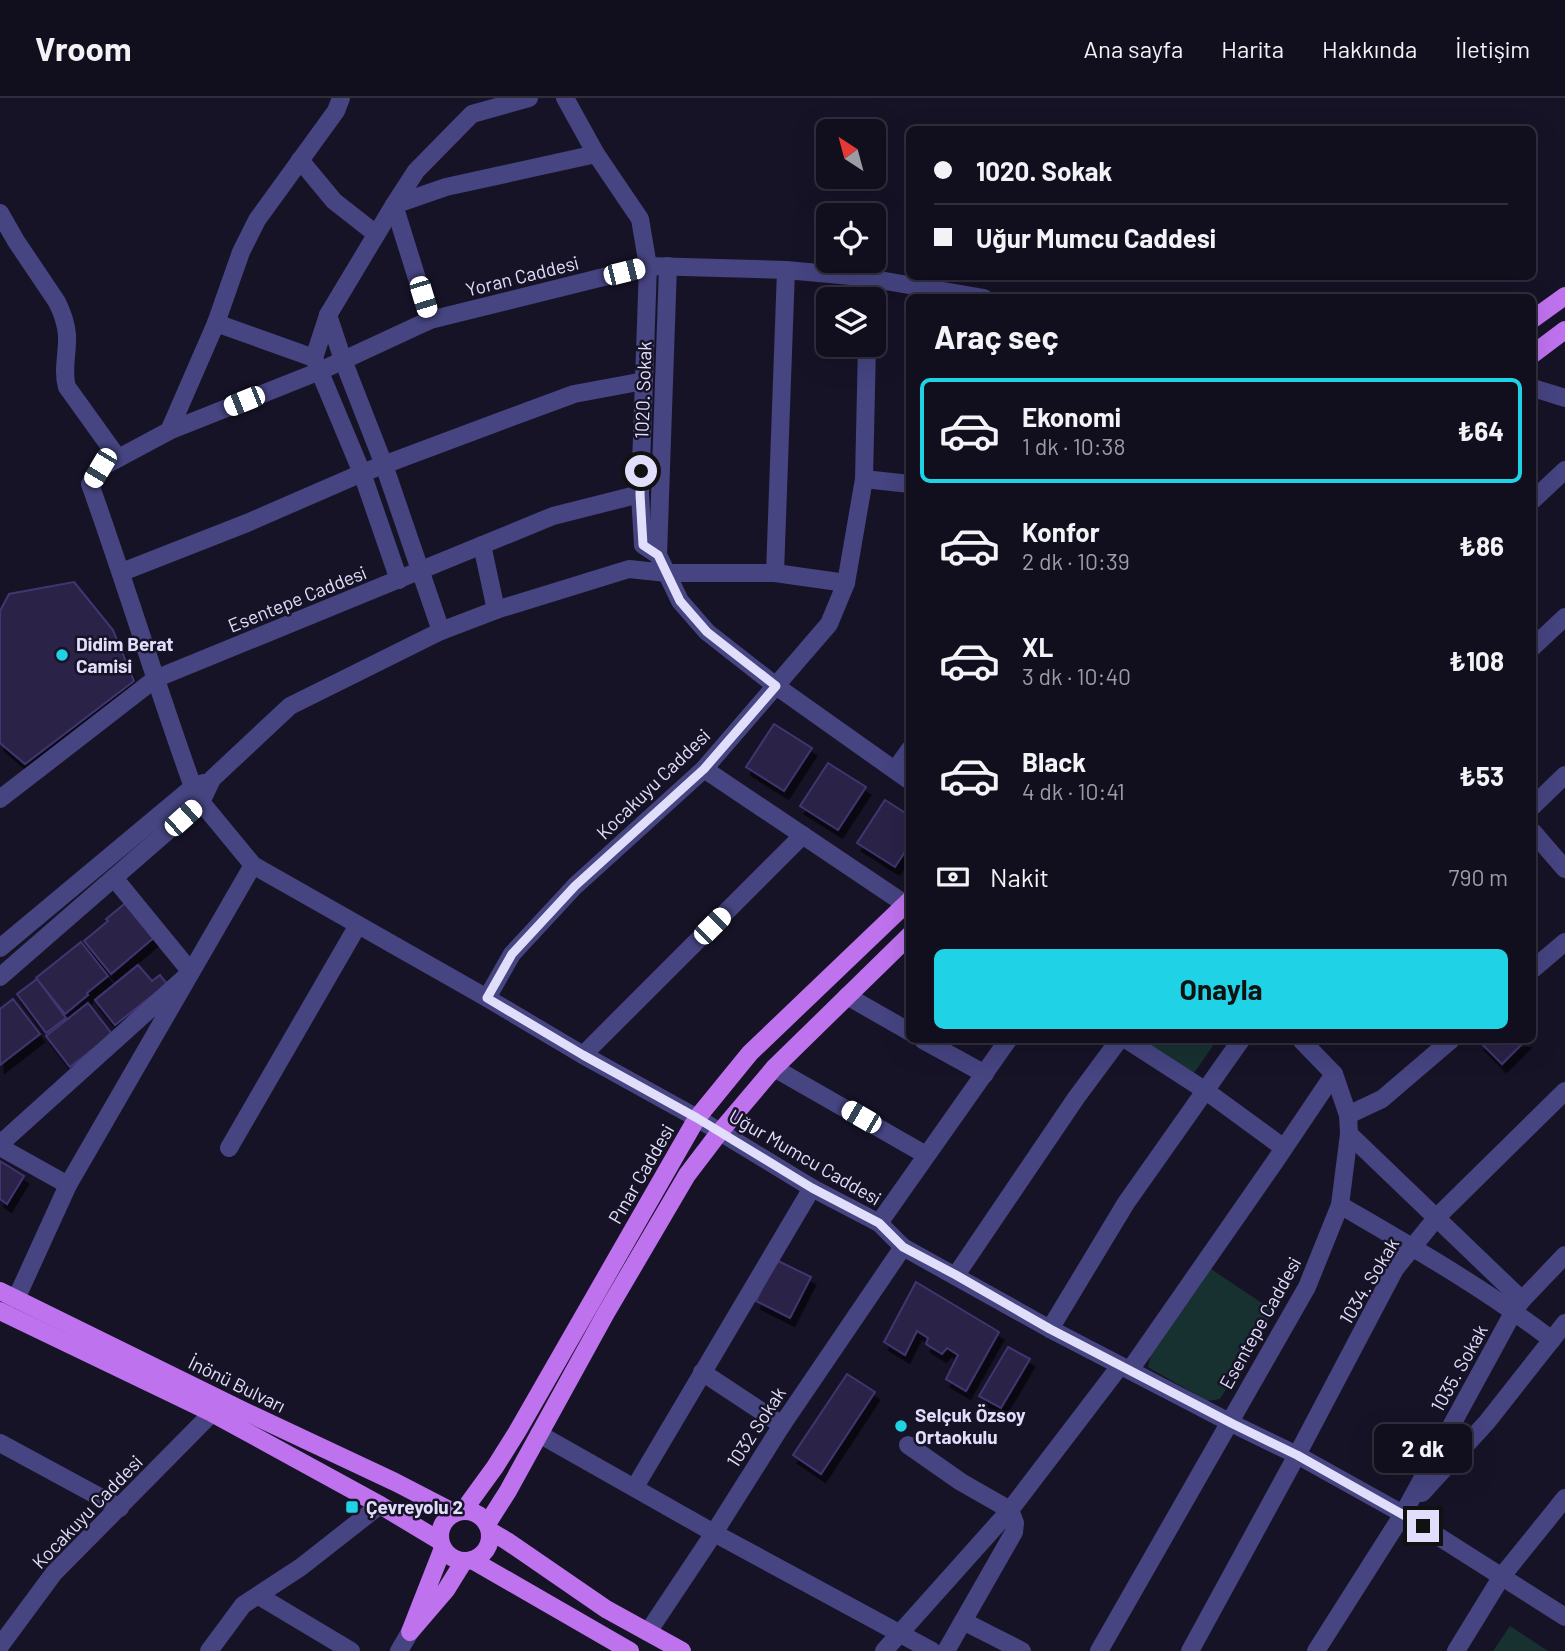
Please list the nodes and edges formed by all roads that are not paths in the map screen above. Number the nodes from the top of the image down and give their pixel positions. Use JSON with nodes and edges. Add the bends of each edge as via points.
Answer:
{"nodes":[{"id":1,"x":341,"y":98,"type":"edge"},
{"id":2,"x":530,"y":98,"type":"edge"},
{"id":3,"x":565,"y":98,"type":"edge"},
{"id":4,"x":596,"y":154,"type":"junction"},
{"id":5,"x":300,"y":160,"type":"junction"},
{"id":6,"x":394,"y":205,"type":"junction"},
{"id":7,"x":0,"y":213,"type":"edge"},
{"id":8,"x":376,"y":234,"type":"junction"},
{"id":9,"x":648,"y":266,"type":"junction"},
{"id":10,"x":668,"y":266,"type":"junction"},
{"id":11,"x":786,"y":270,"type":"junction"},
{"id":12,"x":862,"y":277,"type":"junction"},
{"id":13,"x":863,"y":287,"type":"edge"},
{"id":14,"x":961,"y":294,"type":"edge"},
{"id":15,"x":1565,"y":296,"type":"edge"},
{"id":16,"x":328,"y":315,"type":"junction"},
{"id":17,"x":1536,"y":317,"type":"edge"},
{"id":18,"x":430,"y":320,"type":"junction"},
{"id":19,"x":216,"y":323,"type":"junction"},
{"id":20,"x":1565,"y":330,"type":"edge"},
{"id":21,"x":1536,"y":352,"type":"edge"},
{"id":22,"x":867,"y":357,"type":"edge"},
{"id":23,"x":343,"y":360,"type":"junction"},
{"id":24,"x":317,"y":364,"type":"junction"},
{"id":25,"x":644,"y":381,"type":"junction"},
{"id":26,"x":1536,"y":388,"type":"edge"},
{"id":27,"x":1565,"y":398,"type":"edge"},
{"id":28,"x":169,"y":431,"type":"junction"},
{"id":29,"x":118,"y":458,"type":"junction"},
{"id":30,"x":384,"y":465,"type":"junction"},
{"id":31,"x":1565,"y":470,"type":"edge"},
{"id":32,"x":362,"y":473,"type":"junction"},
{"id":33,"x":864,"y":479,"type":"junction"},
{"id":34,"x":906,"y":484,"type":"edge"},
{"id":35,"x":640,"y":494,"type":"junction"},
{"id":36,"x":1536,"y":497,"type":"edge"},
{"id":37,"x":482,"y":545,"type":"junction"},
{"id":38,"x":658,"y":555,"type":"junction"},
{"id":39,"x":421,"y":571,"type":"junction"},
{"id":40,"x":121,"y":572,"type":"junction"},
{"id":41,"x":667,"y":573,"type":"junction"},
{"id":42,"x":775,"y":573,"type":"junction"},
{"id":43,"x":399,"y":580,"type":"junction"},
{"id":44,"x":846,"y":583,"type":"junction"},
{"id":45,"x":496,"y":610,"type":"junction"},
{"id":46,"x":1565,"y":617,"type":"edge"},
{"id":47,"x":441,"y":631,"type":"junction"},
{"id":48,"x":1536,"y":644,"type":"edge"},
{"id":49,"x":155,"y":679,"type":"junction"},
{"id":50,"x":776,"y":686,"type":"junction"},
{"id":51,"x":906,"y":755,"type":"edge"},
{"id":52,"x":704,"y":769,"type":"junction"},
{"id":53,"x":895,"y":770,"type":"junction"},
{"id":54,"x":1565,"y":775,"type":"edge"},
{"id":55,"x":906,"y":778,"type":"edge"},
{"id":56,"x":197,"y":795,"type":"junction"},
{"id":57,"x":0,"y":799,"type":"edge"},
{"id":58,"x":1536,"y":803,"type":"edge"},
{"id":59,"x":803,"y":835,"type":"junction"},
{"id":60,"x":1536,"y":835,"type":"edge"},
{"id":61,"x":253,"y":865,"type":"junction"},
{"id":62,"x":1565,"y":869,"type":"edge"},
{"id":63,"x":115,"y":879,"type":"junction"},
{"id":64,"x":906,"y":901,"type":"edge"},
{"id":65,"x":906,"y":904,"type":"edge"},
{"id":66,"x":358,"y":925,"type":"junction"},
{"id":67,"x":3,"y":939,"type":"edge"},
{"id":68,"x":906,"y":939,"type":"edge"},
{"id":69,"x":1565,"y":942,"type":"edge"},
{"id":70,"x":1536,"y":966,"type":"edge"},
{"id":71,"x":191,"y":972,"type":"junction"},
{"id":72,"x":0,"y":977,"type":"edge"},
{"id":73,"x":847,"y":996,"type":"junction"},
{"id":74,"x":487,"y":998,"type":"junction"},
{"id":75,"x":906,"y":1030,"type":"edge"},
{"id":76,"x":928,"y":1043,"type":"edge"},
{"id":77,"x":1006,"y":1043,"type":"edge"},
{"id":78,"x":1117,"y":1043,"type":"edge"},
{"id":79,"x":1132,"y":1043,"type":"edge"},
{"id":80,"x":1239,"y":1043,"type":"edge"},
{"id":81,"x":1304,"y":1043,"type":"edge"},
{"id":82,"x":1447,"y":1043,"type":"edge"},
{"id":83,"x":583,"y":1055,"type":"junction"},
{"id":84,"x":774,"y":1068,"type":"junction"},
{"id":85,"x":985,"y":1074,"type":"junction"},
{"id":86,"x":1334,"y":1074,"type":"junction"},
{"id":87,"x":1206,"y":1091,"type":"junction"},
{"id":88,"x":1565,"y":1091,"type":"edge"},
{"id":89,"x":1348,"y":1115,"type":"junction"},
{"id":90,"x":697,"y":1118,"type":"junction"},
{"id":91,"x":719,"y":1133,"type":"junction"},
{"id":92,"x":1349,"y":1134,"type":"junction"},
{"id":93,"x":0,"y":1145,"type":"edge"},
{"id":94,"x":229,"y":1148,"type":"dead end"},
{"id":95,"x":1284,"y":1148,"type":"junction"},
{"id":96,"x":926,"y":1155,"type":"junction"},
{"id":97,"x":68,"y":1185,"type":"junction"},
{"id":98,"x":812,"y":1188,"type":"junction"},
{"id":99,"x":1340,"y":1205,"type":"junction"},
{"id":100,"x":1437,"y":1217,"type":"junction"},
{"id":101,"x":879,"y":1223,"type":"junction"},
{"id":102,"x":903,"y":1247,"type":"junction"},
{"id":103,"x":1412,"y":1247,"type":"junction"},
{"id":104,"x":1565,"y":1255,"type":"edge"},
{"id":105,"x":956,"y":1275,"type":"junction"},
{"id":106,"x":8,"y":1295,"type":"edge"},
{"id":107,"x":1518,"y":1305,"type":"junction"},
{"id":108,"x":0,"y":1311,"type":"edge"},
{"id":109,"x":1565,"y":1323,"type":"edge"},
{"id":110,"x":1050,"y":1329,"type":"junction"},
{"id":111,"x":1552,"y":1340,"type":"junction"},
{"id":112,"x":1125,"y":1368,"type":"junction"},
{"id":113,"x":702,"y":1372,"type":"junction"},
{"id":114,"x":212,"y":1413,"type":"junction"},
{"id":115,"x":1229,"y":1422,"type":"junction"},
{"id":116,"x":782,"y":1425,"type":"junction"},
{"id":117,"x":539,"y":1434,"type":"junction"},
{"id":118,"x":908,"y":1446,"type":"dead end"},
{"id":119,"x":4,"y":1451,"type":"edge"},
{"id":120,"x":1297,"y":1455,"type":"junction"},
{"id":121,"x":635,"y":1487,"type":"junction"},
{"id":122,"x":1565,"y":1498,"type":"edge"},
{"id":123,"x":380,"y":1505,"type":"junction"},
{"id":124,"x":120,"y":1508,"type":"junction"},
{"id":125,"x":1010,"y":1510,"type":"junction"},
{"id":126,"x":459,"y":1512,"type":"junction"},
{"id":127,"x":1403,"y":1514,"type":"junction"},
{"id":128,"x":489,"y":1528,"type":"junction"},
{"id":129,"x":714,"y":1533,"type":"junction"},
{"id":130,"x":442,"y":1545,"type":"junction"},
{"id":131,"x":468,"y":1561,"type":"junction"},
{"id":132,"x":1502,"y":1576,"type":"junction"},
{"id":133,"x":259,"y":1596,"type":"junction"},
{"id":134,"x":1565,"y":1618,"type":"edge"},
{"id":135,"x":963,"y":1621,"type":"junction"},
{"id":136,"x":410,"y":1632,"type":"junction"},
{"id":137,"x":648,"y":1632,"type":"junction"},
{"id":138,"x":898,"y":1634,"type":"junction"},
{"id":139,"x":0,"y":1646,"type":"edge"},
{"id":140,"x":209,"y":1651,"type":"edge"},
{"id":141,"x":351,"y":1651,"type":"edge"},
{"id":142,"x":399,"y":1651,"type":"edge"},
{"id":143,"x":630,"y":1651,"type":"edge"},
{"id":144,"x":682,"y":1651,"type":"edge"},
{"id":145,"x":884,"y":1651,"type":"edge"},
{"id":146,"x":932,"y":1651,"type":"edge"},
{"id":147,"x":946,"y":1651,"type":"edge"},
{"id":148,"x":1022,"y":1651,"type":"edge"},
{"id":149,"x":1099,"y":1651,"type":"edge"},
{"id":150,"x":1189,"y":1651,"type":"edge"},
{"id":151,"x":1316,"y":1651,"type":"edge"},
{"id":152,"x":1456,"y":1651,"type":"edge"}],
"edges":[{"from":1,"to":5,"type":"street"},
{"from":2,"to":6,"type":"street","via":[[472,114],[416,171]]},
{"from":3,"to":4,"type":"street","name":"1020. Sokak"},
{"from":4,"to":6,"type":"street","via":[[446,187]]},
{"from":4,"to":9,"type":"street","name":"1020. Sokak","via":[[640,219]]},
{"from":5,"to":8,"type":"street","via":[[334,201]]},
{"from":5,"to":19,"type":"street","via":[[257,220]]},
{"from":6,"to":8,"type":"street"},
{"from":6,"to":18,"type":"street"},
{"from":7,"to":29,"type":"street","via":[[62,312],[67,387]]},
{"from":8,"to":16,"type":"street"},
{"from":9,"to":10,"type":"street","name":"Yoran Caddesi"},
{"from":9,"to":18,"type":"street","name":"Yoran Caddesi"},
{"from":9,"to":25,"type":"street","name":"1020. Sokak"},
{"from":10,"to":11,"type":"street","name":"Yoran Caddesi"},
{"from":10,"to":38,"type":"street","name":"1020. Sokak"},
{"from":11,"to":12,"type":"street","name":"Yoran Caddesi"},
{"from":11,"to":42,"type":"street"},
{"from":12,"to":13,"type":"street"},
{"from":12,"to":14,"type":"street","name":"Yoran Caddesi"},
{"from":15,"to":17,"type":"main road"},
{"from":16,"to":23,"type":"street"},
{"from":16,"to":24,"type":"street"},
{"from":18,"to":23,"type":"street","name":"Yoran Caddesi"},
{"from":19,"to":24,"type":"street"},
{"from":19,"to":28,"type":"street"},
{"from":20,"to":21,"type":"main road"},
{"from":22,"to":33,"type":"street","name":"Kocakuyu Caddesi"},
{"from":23,"to":24,"type":"street","name":"Yoran Caddesi"},
{"from":23,"to":30,"type":"street"},
{"from":24,"to":28,"type":"street","name":"Yoran Caddesi"},
{"from":24,"to":32,"type":"street"},
{"from":25,"to":30,"type":"street","via":[[575,394]]},
{"from":25,"to":35,"type":"street","name":"1020. Sokak"},
{"from":26,"to":27,"type":"street"},
{"from":28,"to":29,"type":"street","name":"Yoran Caddesi"},
{"from":29,"to":40,"type":"street","name":"Yoran Caddesi","via":[[100,468],[90,484]]},
{"from":30,"to":32,"type":"street"},
{"from":30,"to":39,"type":"street"},
{"from":31,"to":36,"type":"street"},
{"from":32,"to":40,"type":"street"},
{"from":32,"to":43,"type":"street"},
{"from":33,"to":34,"type":"street"},
{"from":33,"to":44,"type":"street","name":"Kocakuyu Caddesi"},
{"from":35,"to":37,"type":"street","name":"Esentepe Caddesi","via":[[553,516]]},
{"from":35,"to":38,"type":"street","name":"1020. Sokak","via":[[643,545]]},
{"from":37,"to":39,"type":"street","name":"Esentepe Caddesi"},
{"from":37,"to":45,"type":"street"},
{"from":38,"to":41,"type":"street"},
{"from":39,"to":43,"type":"street","name":"Esentepe Caddesi"},
{"from":39,"to":47,"type":"street"},
{"from":40,"to":49,"type":"street"},
{"from":41,"to":42,"type":"street"},
{"from":41,"to":45,"type":"street","via":[[628,569]]},
{"from":41,"to":50,"type":"street","via":[[680,601],[707,632]]},
{"from":42,"to":44,"type":"street"},
{"from":43,"to":49,"type":"street","name":"Esentepe Caddesi"},
{"from":44,"to":50,"type":"street","name":"Kocakuyu Caddesi","via":[[829,624]]},
{"from":45,"to":47,"type":"street"},
{"from":46,"to":48,"type":"street"},
{"from":47,"to":56,"type":"street","via":[[290,706]]},
{"from":49,"to":56,"type":"street"},
{"from":49,"to":57,"type":"street","name":"Esentepe Caddesi"},
{"from":50,"to":52,"type":"street","name":"Kocakuyu Caddesi"},
{"from":50,"to":53,"type":"street"},
{"from":51,"to":53,"type":"street"},
{"from":52,"to":59,"type":"street"},
{"from":52,"to":74,"type":"street","name":"Kocakuyu Caddesi","via":[[575,886],[512,954]]},
{"from":53,"to":55,"type":"street"},
{"from":54,"to":58,"type":"street"},
{"from":56,"to":61,"type":"street","name":"Uğur Mumcu Caddesi"},
{"from":56,"to":63,"type":"street"},
{"from":56,"to":67,"type":"street"},
{"from":59,"to":64,"type":"street"},
{"from":59,"to":83,"type":"street"},
{"from":60,"to":62,"type":"street"},
{"from":61,"to":66,"type":"street","name":"Uğur Mumcu Caddesi"},
{"from":61,"to":71,"type":"street"},
{"from":63,"to":71,"type":"street"},
{"from":63,"to":72,"type":"street"},
{"from":65,"to":90,"type":"main road","name":"Pınar Caddesi","via":[[750,1053]]},
{"from":66,"to":74,"type":"street","name":"Uğur Mumcu Caddesi"},
{"from":66,"to":94,"type":"street"},
{"from":68,"to":73,"type":"main road","name":"Pınar Caddesi"},
{"from":69,"to":70,"type":"street"},
{"from":71,"to":93,"type":"street"},
{"from":71,"to":97,"type":"street"},
{"from":73,"to":75,"type":"street"},
{"from":73,"to":84,"type":"main road","name":"Pınar Caddesi"},
{"from":74,"to":83,"type":"street","name":"Uğur Mumcu Caddesi"},
{"from":76,"to":85,"type":"street"},
{"from":77,"to":85,"type":"street"},
{"from":78,"to":105,"type":"street"},
{"from":79,"to":87,"type":"street"},
{"from":80,"to":87,"type":"street"},
{"from":81,"to":86,"type":"street","name":"Esentepe Caddesi"},
{"from":82,"to":89,"type":"street","via":[[1382,1099]]},
{"from":83,"to":90,"type":"street","name":"Uğur Mumcu Caddesi"},
{"from":84,"to":91,"type":"main road","name":"Pınar Caddesi"},
{"from":84,"to":96,"type":"street"},
{"from":85,"to":96,"type":"street"},
{"from":86,"to":89,"type":"street","name":"Esentepe Caddesi"},
{"from":86,"to":95,"type":"street"},
{"from":87,"to":95,"type":"street"},
{"from":87,"to":110,"type":"street","via":[[1126,1203]]},
{"from":88,"to":100,"type":"street","name":"1034. Sokak"},
{"from":89,"to":92,"type":"street","name":"Esentepe Caddesi"},
{"from":90,"to":91,"type":"street","name":"Uğur Mumcu Caddesi"},
{"from":90,"to":126,"type":"main road","name":"Pınar Caddesi","via":[[517,1432]]},
{"from":91,"to":98,"type":"street","name":"Uğur Mumcu Caddesi"},
{"from":91,"to":117,"type":"main road","name":"Pınar Caddesi","via":[[687,1175]]},
{"from":92,"to":99,"type":"street","name":"Esentepe Caddesi"},
{"from":92,"to":100,"type":"street"},
{"from":93,"to":97,"type":"street"},
{"from":95,"to":112,"type":"street"},
{"from":96,"to":101,"type":"street"},
{"from":97,"to":106,"type":"street"},
{"from":98,"to":101,"type":"street","name":"Uğur Mumcu Caddesi"},
{"from":98,"to":113,"type":"street"},
{"from":99,"to":103,"type":"street"},
{"from":99,"to":115,"type":"street","name":"Esentepe Caddesi","via":[[1307,1287]]},
{"from":100,"to":103,"type":"street","name":"1034. Sokak"},
{"from":100,"to":107,"type":"street"},
{"from":101,"to":102,"type":"street","name":"Uğur Mumcu Caddesi"},
{"from":102,"to":105,"type":"street","name":"Uğur Mumcu Caddesi"},
{"from":102,"to":116,"type":"street","name":"1032 Sokak"},
{"from":103,"to":107,"type":"street"},
{"from":103,"to":120,"type":"street","name":"1034. Sokak","via":[[1395,1269]]},
{"from":104,"to":107,"type":"street","name":"1035. Sokak"},
{"from":105,"to":110,"type":"street","name":"Uğur Mumcu Caddesi"},
{"from":106,"to":126,"type":"main road","name":"İnönü Bulvarı"},
{"from":107,"to":111,"type":"street"},
{"from":107,"to":127,"type":"street","name":"1035. Sokak"},
{"from":108,"to":114,"type":"main road","name":"İnönü Bulvarı"},
{"from":109,"to":111,"type":"street"},
{"from":110,"to":112,"type":"street","name":"Uğur Mumcu Caddesi"},
{"from":111,"to":127,"type":"street","via":[[1487,1422]]},
{"from":112,"to":115,"type":"street","name":"Uğur Mumcu Caddesi"},
{"from":112,"to":125,"type":"street"},
{"from":113,"to":116,"type":"street"},
{"from":113,"to":121,"type":"street"},
{"from":114,"to":123,"type":"main road","name":"İnönü Bulvarı"},
{"from":114,"to":124,"type":"street","name":"Kocakuyu Caddesi"},
{"from":115,"to":120,"type":"street","name":"Uğur Mumcu Caddesi"},
{"from":115,"to":149,"type":"street","name":"Esentepe Caddesi"},
{"from":116,"to":129,"type":"street","name":"1032 Sokak"},
{"from":117,"to":121,"type":"street"},
{"from":117,"to":128,"type":"main road","name":"Pınar Caddesi"},
{"from":118,"to":125,"type":"street"},
{"from":119,"to":124,"type":"street"},
{"from":120,"to":127,"type":"street","name":"Uğur Mumcu Caddesi"},
{"from":120,"to":150,"type":"street","name":"1034. Sokak"},
{"from":121,"to":129,"type":"street"},
{"from":122,"to":132,"type":"street"},
{"from":123,"to":130,"type":"main road","name":"İnönü Bulvarı"},
{"from":123,"to":133,"type":"street"},
{"from":124,"to":139,"type":"street","name":"Kocakuyu Caddesi","via":[[54,1573]]},
{"from":125,"to":135,"type":"street","via":[[1014,1532]]},
{"from":125,"to":138,"type":"street"},
{"from":126,"to":128,"type":"main road","via":[[477,1514]]},
{"from":126,"to":130,"type":"main road","via":[[443,1524]]},
{"from":127,"to":132,"type":"street","name":"Uğur Mumcu Caddesi"},
{"from":127,"to":151,"type":"street"},
{"from":128,"to":131,"type":"main road","via":[[488,1546]]},
{"from":128,"to":137,"type":"main road","via":[[606,1609]]},
{"from":129,"to":137,"type":"street","name":"1032 Sokak"},
{"from":129,"to":138,"type":"street"},
{"from":130,"to":131,"type":"main road","via":[[455,1559]]},
{"from":130,"to":136,"type":"main road"},
{"from":131,"to":136,"type":"main road"},
{"from":131,"to":143,"type":"main road"},
{"from":132,"to":134,"type":"street","name":"Uğur Mumcu Caddesi"},
{"from":132,"to":152,"type":"street"},
{"from":133,"to":140,"type":"street","via":[[243,1605]]},
{"from":133,"to":141,"type":"street"},
{"from":135,"to":147,"type":"street"},
{"from":135,"to":148,"type":"street"},
{"from":136,"to":142,"type":"street"},
{"from":137,"to":144,"type":"main road"},
{"from":138,"to":145,"type":"street"},
{"from":138,"to":146,"type":"street"}]}
